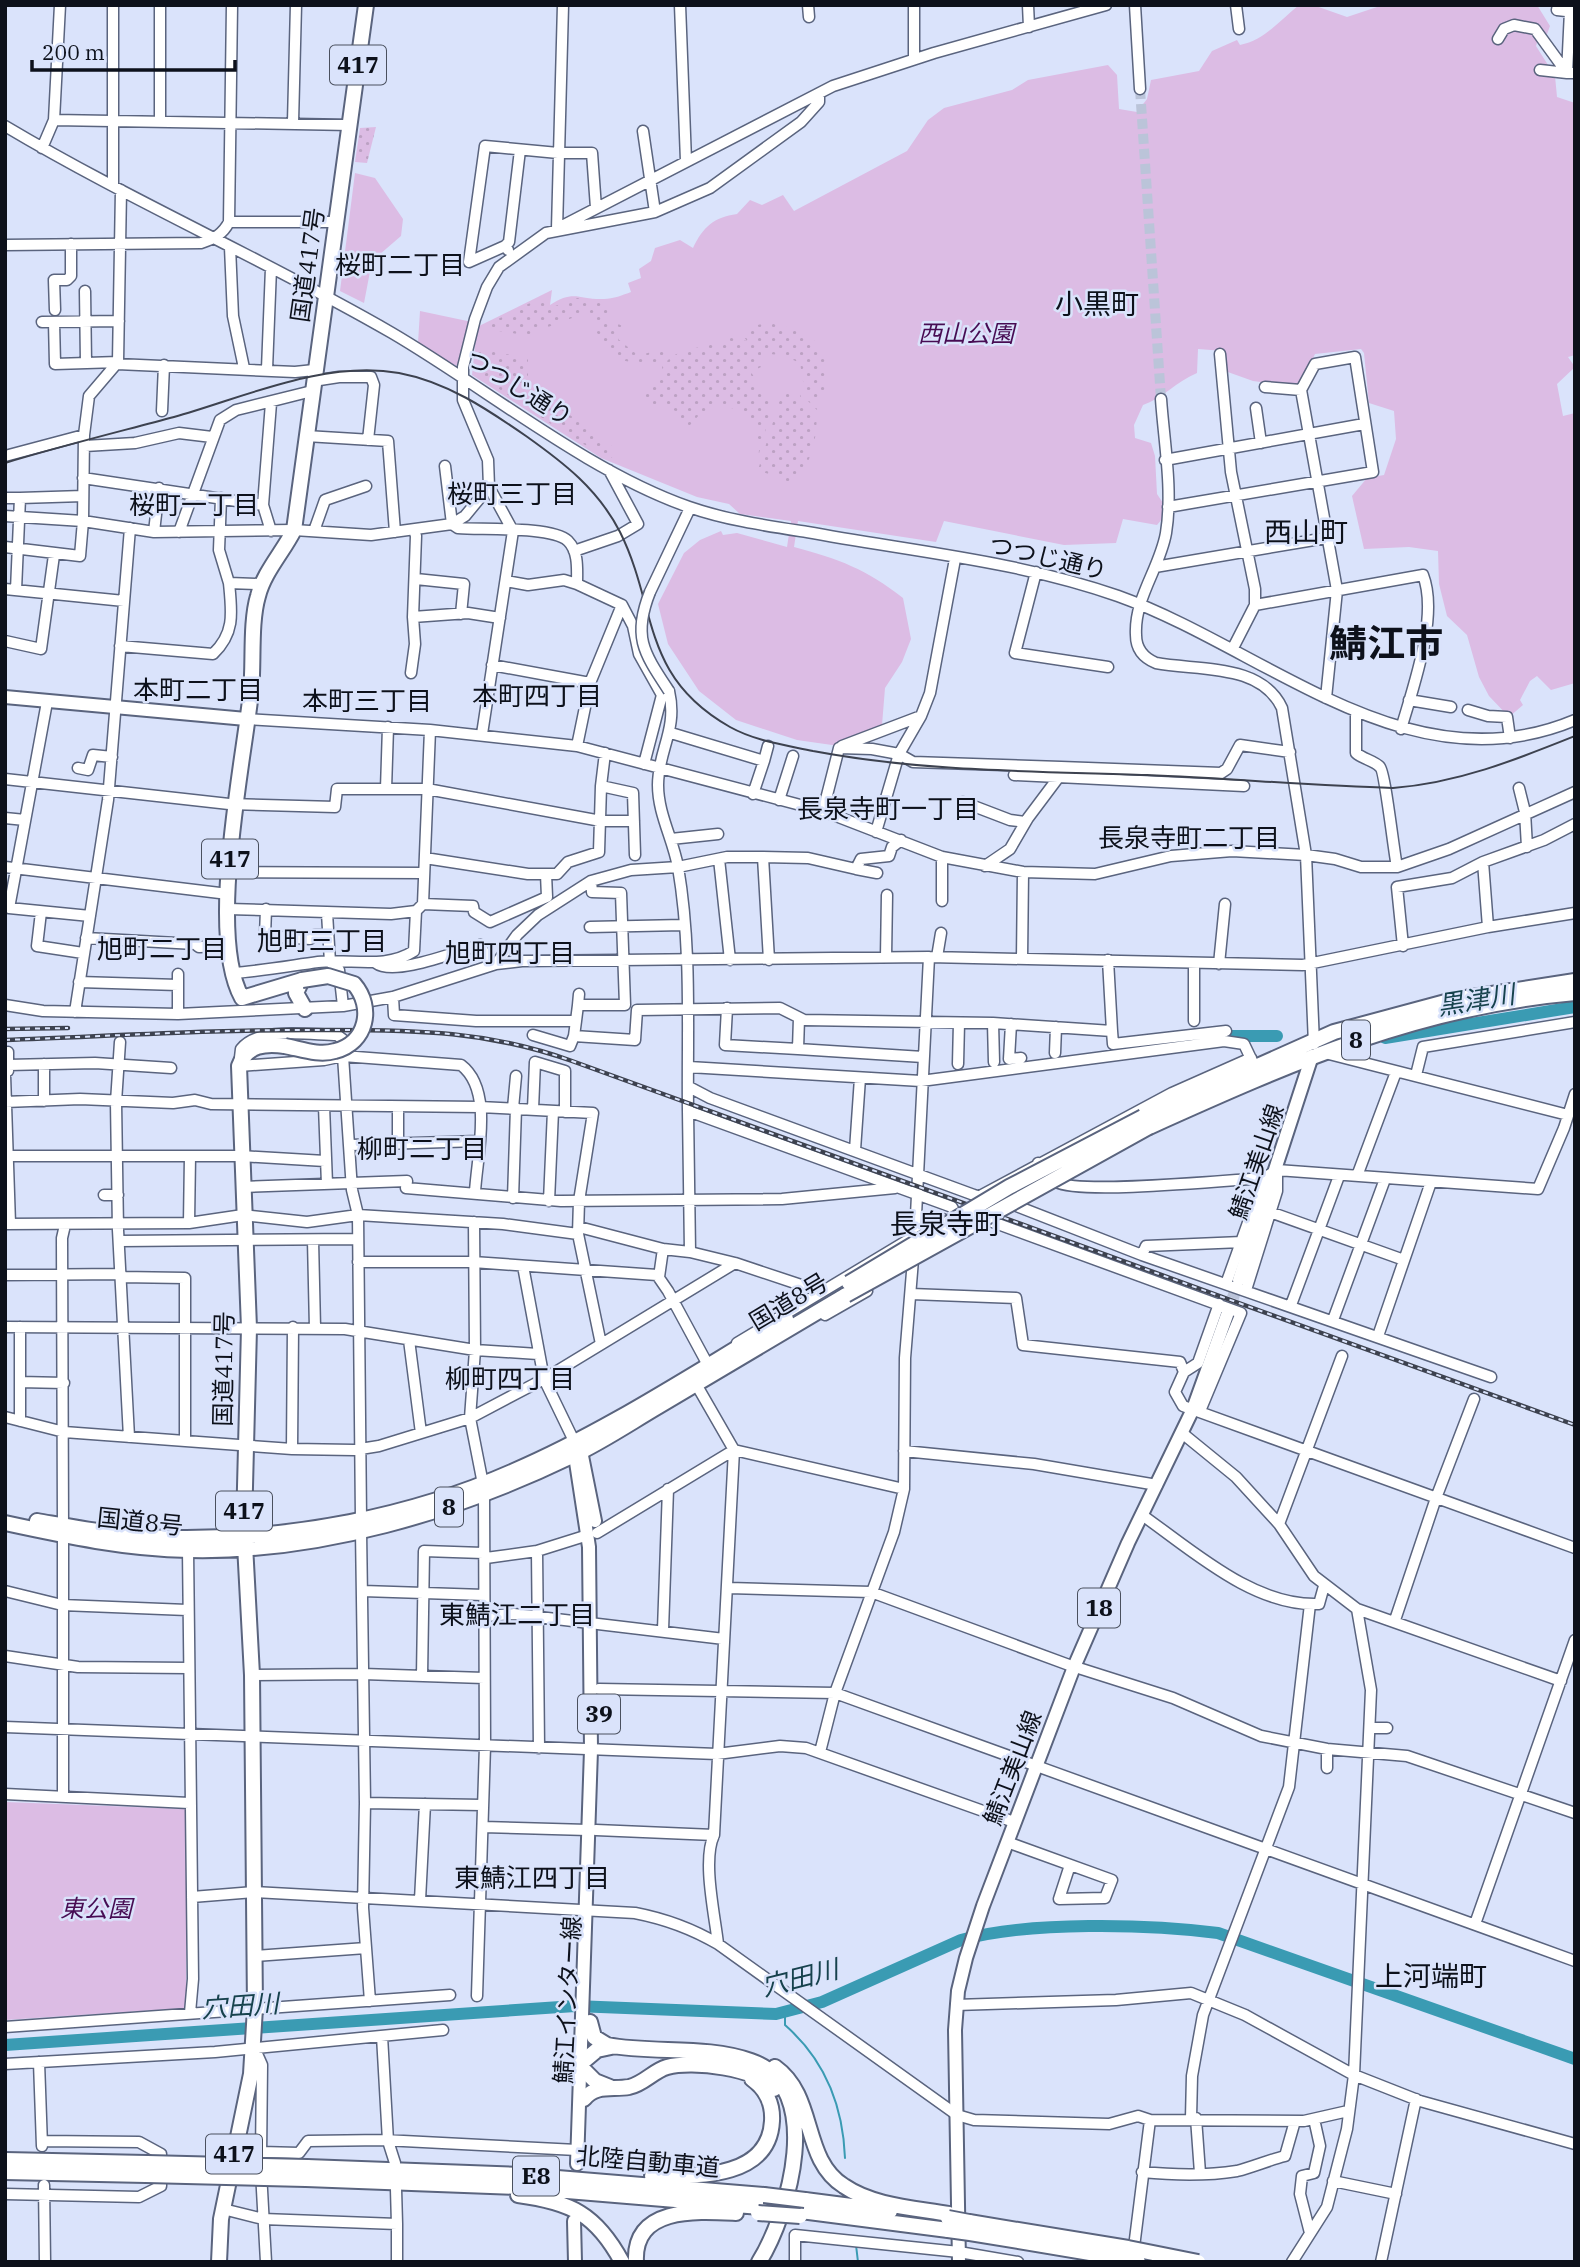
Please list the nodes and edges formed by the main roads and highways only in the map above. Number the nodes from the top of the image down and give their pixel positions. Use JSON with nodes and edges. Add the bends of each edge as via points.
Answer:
{"nodes":[{"id":1,"x":366,"y":5,"type":"edge"},
{"id":2,"x":294,"y":530,"type":"junction"},
{"id":3,"x":5,"y":697,"type":"edge"},
{"id":4,"x":246,"y":719,"type":"junction"},
{"id":5,"x":302,"y":980,"type":"junction"},
{"id":6,"x":1575,"y":981,"type":"edge"},
{"id":7,"x":1575,"y":993,"type":"edge"},
{"id":8,"x":305,"y":1009,"type":"road end"},
{"id":9,"x":1317,"y":1049,"type":"junction"},
{"id":10,"x":1243,"y":1285,"type":"tunnel mouth"},
{"id":11,"x":1223,"y":1310,"type":"tunnel mouth"},
{"id":12,"x":723,"y":1362,"type":"junction"},
{"id":13,"x":576,"y":1449,"type":"junction"},
{"id":14,"x":5,"y":1514,"type":"edge"},
{"id":15,"x":5,"y":1522,"type":"edge"},
{"id":16,"x":63,"y":1531,"type":"junction"},
{"id":17,"x":246,"y":1542,"type":"junction"},
{"id":18,"x":594,"y":1624,"type":"junction"},
{"id":19,"x":595,"y":1751,"type":"junction"},
{"id":20,"x":586,"y":2022,"type":"junction"},
{"id":21,"x":614,"y":2046,"type":"junction"},
{"id":22,"x":726,"y":2062,"type":"junction"},
{"id":23,"x":584,"y":2065,"type":"junction"},
{"id":24,"x":611,"y":2087,"type":"junction"},
{"id":25,"x":584,"y":2099,"type":"junction"},
{"id":26,"x":5,"y":2160,"type":"edge"},
{"id":27,"x":146,"y":2169,"type":"junction"},
{"id":28,"x":5,"y":2172,"type":"edge"},
{"id":29,"x":307,"y":2173,"type":"junction"},
{"id":30,"x":521,"y":2175,"type":"junction"},
{"id":31,"x":323,"y":2179,"type":"junction"},
{"id":32,"x":761,"y":2205,"type":"junction"},
{"id":33,"x":802,"y":2209,"type":"junction"},
{"id":34,"x":574,"y":2221,"type":"dead end"},
{"id":35,"x":948,"y":2221,"type":"junction"},
{"id":36,"x":970,"y":2224,"type":"junction"},
{"id":37,"x":959,"y":2257,"type":"edge"},
{"id":38,"x":1131,"y":2258,"type":"edge"},
{"id":39,"x":219,"y":2262,"type":"edge"},
{"id":40,"x":575,"y":2262,"type":"edge"},
{"id":41,"x":622,"y":2262,"type":"edge"},
{"id":42,"x":636,"y":2262,"type":"edge"},
{"id":43,"x":750,"y":2262,"type":"edge"},
{"id":44,"x":759,"y":2262,"type":"edge"},
{"id":45,"x":1198,"y":2262,"type":"edge"}],
"edges":[{"from":1,"to":2,"type":"highway","name":"国道417号","number":"417"},
{"from":2,"to":4,"type":"highway","name":"国道417号","number":"417","via":[[258,594]]},
{"from":2,"to":4,"type":"highway","name":"国道417号","number":"417","via":[[259,584],[254,601]]},
{"from":3,"to":4,"type":"main road"},
{"from":4,"to":5,"type":"highway","name":"国道417号","number":"417","via":[[229,872],[232,973],[245,1004]]},
{"from":5,"to":8,"type":"highway","via":[[296,993]]},
{"from":5,"to":17,"type":"highway","name":"国道417号","number":"417","bridge":true,"via":[[327,976],[354,984],[366,1004],[364,1024],[351,1044],[320,1052],[270,1043],[256,1046],[242,1057],[239,1066],[249,1328]]},
{"from":6,"to":9,"type":"highway","name":"国道8号","number":"8","via":[[1427,1006]]},
{"from":7,"to":9,"type":"highway","name":"国道8号","number":"8","via":[[1465,1009]]},
{"from":9,"to":10,"type":"main road","name":"鯖江美山線"},
{"from":9,"to":12,"type":"highway","name":"国道8号","number":"8","bridge":true,"via":[[1257,1066],[1009,1187]]},
{"from":11,"to":37,"type":"main road","name":"鯖江美山線","number":"18","via":[[1196,1410],[1142,1515],[1074,1667],[966,1958],[956,2005]]},
{"from":12,"to":13,"type":"highway","name":"国道8号","number":"8","via":[[696,1384]]},
{"from":12,"to":13,"type":"highway","name":"国道8号","number":"8","via":[[708,1365]]},
{"from":13,"to":17,"type":"highway","name":"国道8号","number":"8","via":[[483,1489],[361,1525]]},
{"from":13,"to":18,"type":"main road","name":"鯖江インター線","number":"39","via":[[593,1534]]},
{"from":14,"to":16,"type":"highway","name":"国道8号","number":"8"},
{"from":15,"to":16,"type":"highway","name":"国道8号","number":"8"},
{"from":16,"to":17,"type":"highway","name":"国道8号","number":"8"},
{"from":16,"to":17,"type":"highway","name":"国道8号","number":"8","via":[[188,1550]]},
{"from":17,"to":39,"type":"highway","name":"国道417号","number":"417","via":[[254,2047],[223,2209]]},
{"from":18,"to":19,"type":"main road","name":"鯖江インター線","number":"39"},
{"from":18,"to":19,"type":"main road","name":"鯖江インター線","number":"39","via":[[599,1689]]},
{"from":19,"to":20,"type":"main road","name":"鯖江インター線","number":"39"},
{"from":20,"to":21,"type":"highway","via":[[597,2040]]},
{"from":20,"to":23,"type":"main road","name":"鯖江インター線","number":"39"},
{"from":21,"to":22,"type":"highway"},
{"from":21,"to":23,"type":"highway","via":[[602,2048]]},
{"from":22,"to":24,"type":"highway","via":[[674,2066],[629,2087]]},
{"from":22,"to":30,"type":"highway","via":[[756,2082],[771,2106],[767,2142],[743,2165],[703,2176]]},
{"from":22,"to":35,"type":"highway","via":[[762,2061],[787,2077],[804,2105],[821,2161],[842,2186]]},
{"from":22,"to":43,"type":"highway","via":[[765,2079],[778,2094],[785,2115],[788,2144],[783,2187],[769,2230]]},
{"from":22,"to":44,"type":"highway","via":[[758,2063],[773,2074],[785,2091],[792,2114],[790,2190]]},
{"from":23,"to":24,"type":"highway","via":[[600,2084]]},
{"from":23,"to":25,"type":"main road","name":"鯖江インター線","number":"39"},
{"from":23,"to":25,"type":"main road","name":"鯖江インター線","via":[[577,2157]]},
{"from":24,"to":25,"type":"highway","via":[[595,2090]]},
{"from":26,"to":27,"type":"highway","name":"北陸自動車道","number":"E8"},
{"from":27,"to":28,"type":"highway","name":"北陸自動車道","number":"E8"},
{"from":27,"to":29,"type":"highway","name":"北陸自動車道","number":"E8","bridge":true},
{"from":29,"to":30,"type":"highway","name":"北陸自動車道","number":"E8"},
{"from":29,"to":31,"type":"highway","name":"北陸自動車道","number":"E8"},
{"from":30,"to":32,"type":"highway","name":"北陸自動車道","number":"E8"},
{"from":31,"to":32,"type":"highway","name":"北陸自動車道","number":"E8","via":[[519,2187]]},
{"from":31,"to":41,"type":"highway","via":[[477,2190],[554,2202],[595,2222]]},
{"from":32,"to":33,"type":"highway","name":"北陸自動車道","number":"E8","bridge":true},
{"from":32,"to":42,"type":"highway","via":[[668,2215],[642,2234]]},
{"from":33,"to":35,"type":"highway","name":"北陸自動車道","number":"E8"},
{"from":33,"to":35,"type":"highway","name":"北陸自動車道","number":"E8","via":[[860,2219]]},
{"from":34,"to":40,"type":"main road"},
{"from":35,"to":36,"type":"highway","name":"北陸自動車道","number":"E8","bridge":true},
{"from":36,"to":38,"type":"highway","name":"北陸自動車道","number":"E8"},
{"from":36,"to":38,"type":"highway","name":"北陸自動車道","number":"E8","via":[[1065,2236]]},
{"from":38,"to":45,"type":"highway","name":"北陸自動車道","number":"E8","bridge":true}]}
